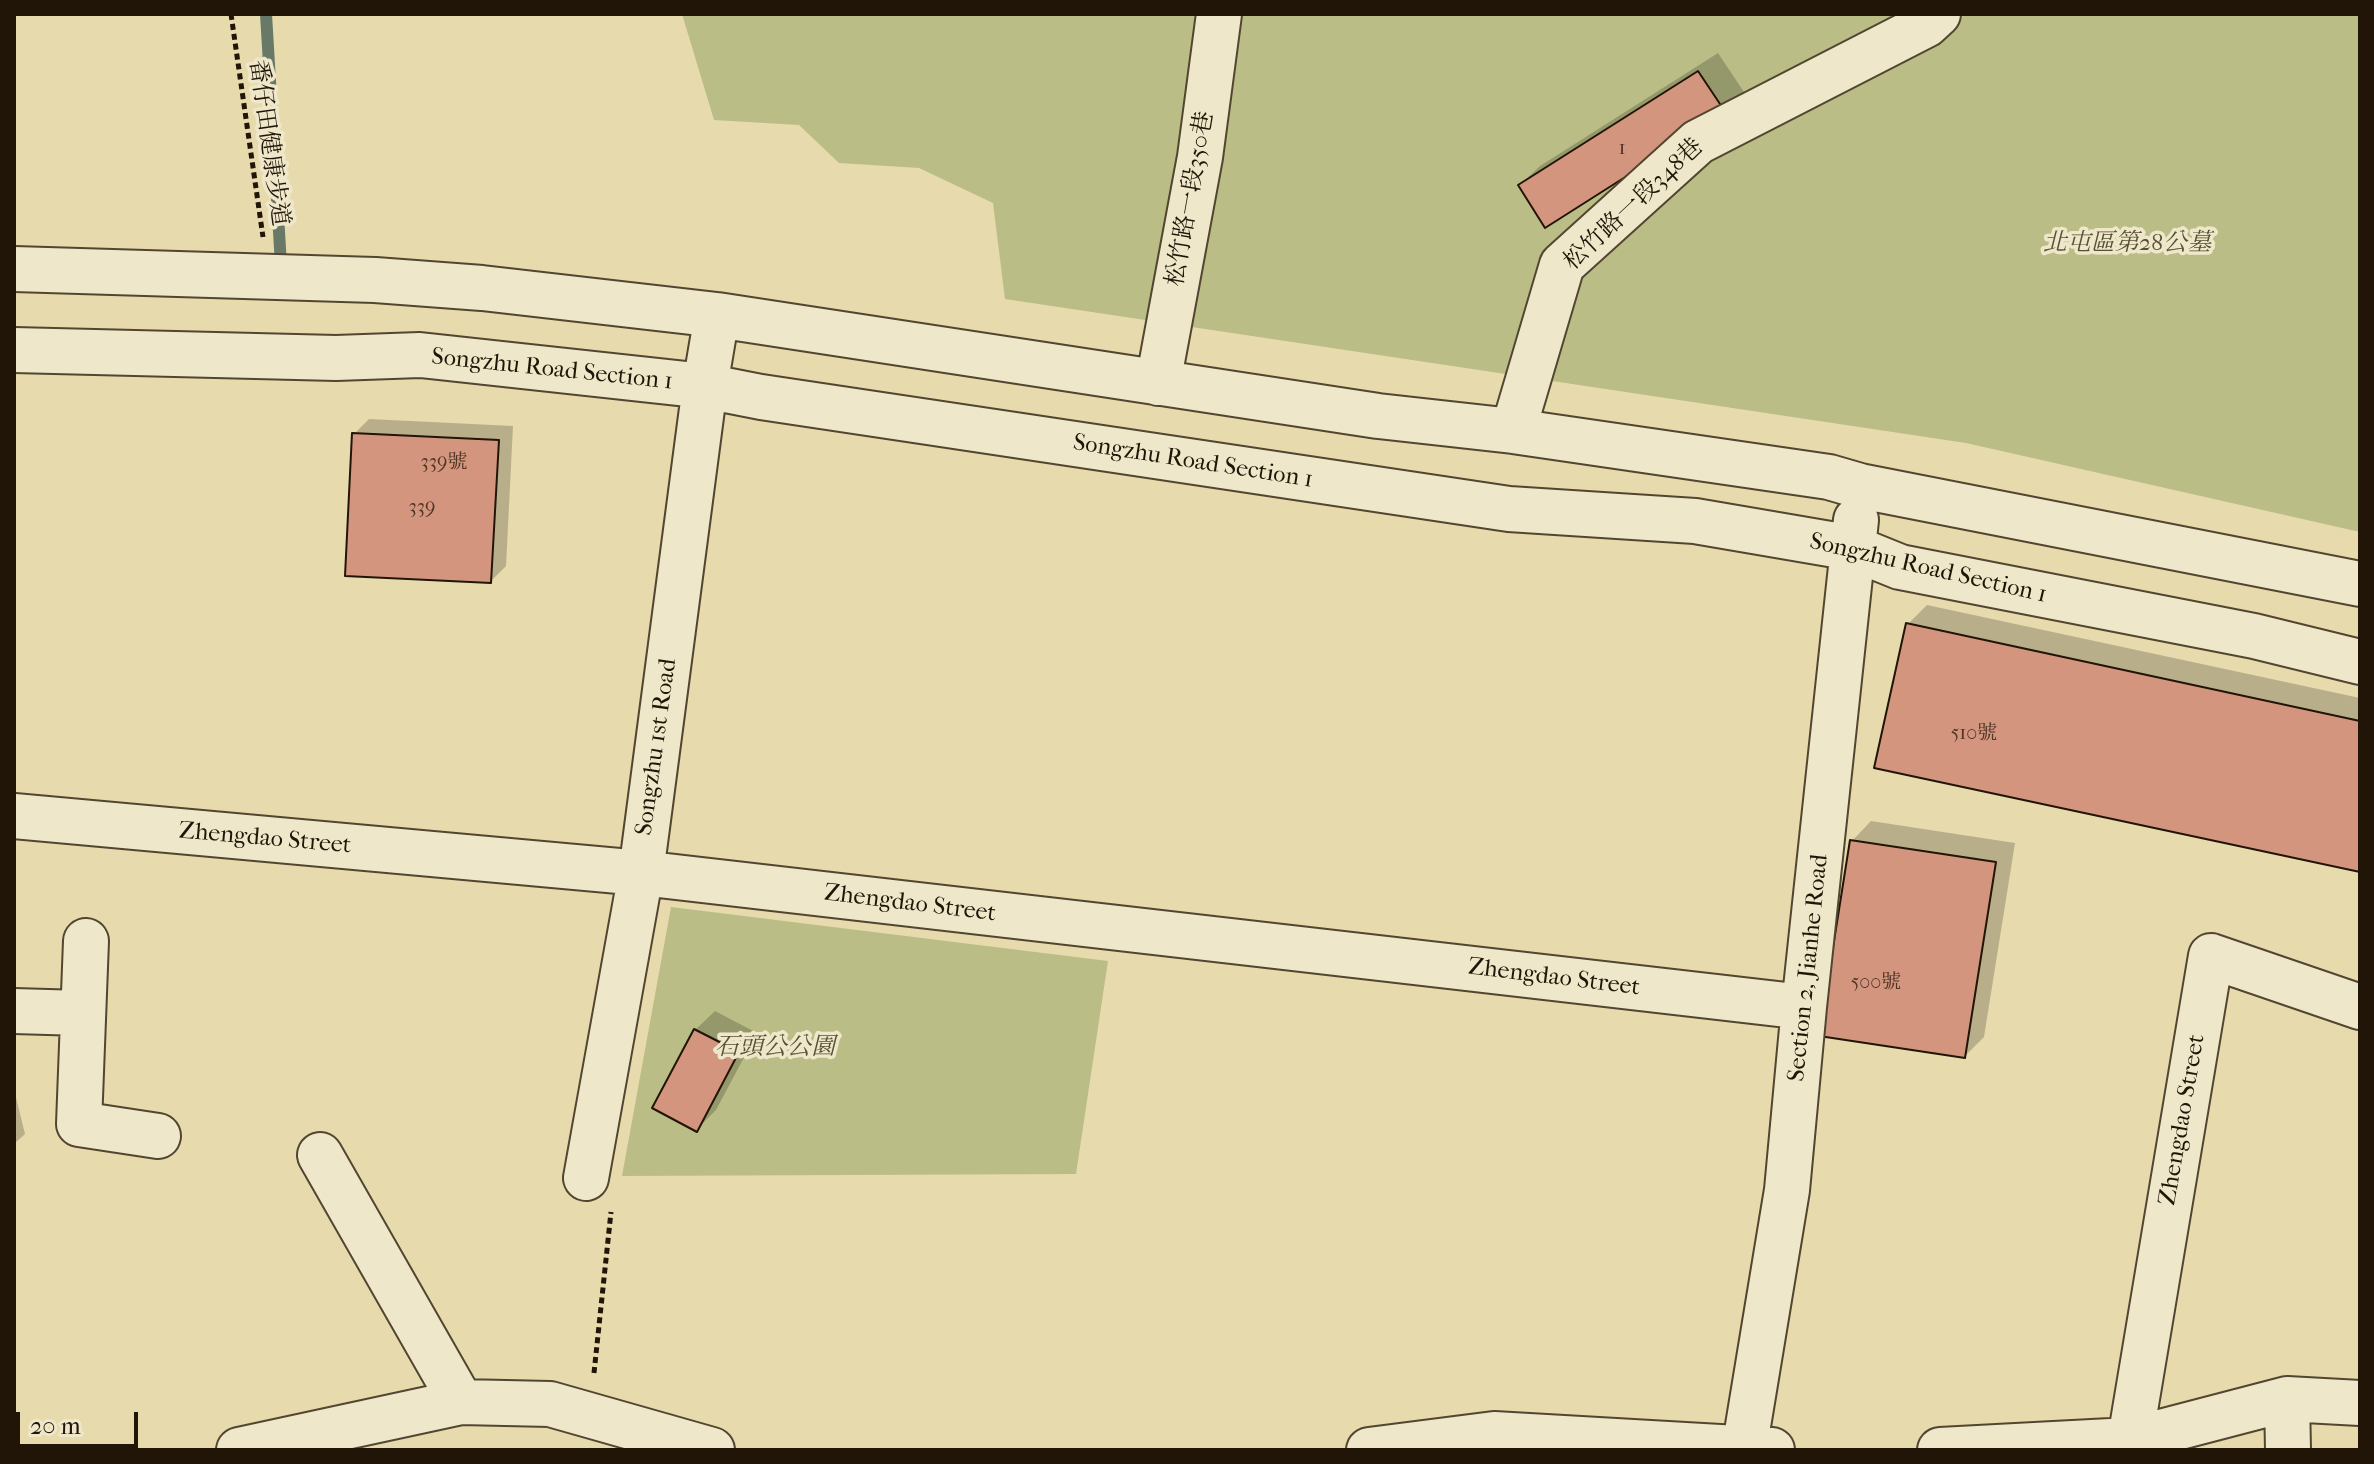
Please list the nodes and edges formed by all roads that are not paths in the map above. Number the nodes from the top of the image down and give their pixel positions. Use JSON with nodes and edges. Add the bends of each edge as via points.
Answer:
{"nodes":[{"id":1,"x":1219,"y":14,"type":"edge"},
{"id":2,"x":1938,"y":14,"type":"edge"},
{"id":3,"x":14,"y":269,"type":"edge"},
{"id":4,"x":717,"y":315,"type":"junction"},
{"id":5,"x":14,"y":350,"type":"edge"},
{"id":6,"x":1158,"y":383,"type":"junction"},
{"id":7,"x":705,"y":386,"type":"junction"},
{"id":8,"x":1513,"y":431,"type":"junction"},
{"id":9,"x":1860,"y":486,"type":"junction"},
{"id":10,"x":1853,"y":548,"type":"junction"},
{"id":11,"x":2360,"y":584,"type":"edge"},
{"id":12,"x":2360,"y":662,"type":"edge"},
{"id":13,"x":14,"y":816,"type":"edge"},
{"id":14,"x":641,"y":873,"type":"junction"},
{"id":15,"x":86,"y":941,"type":"dead end"},
{"id":16,"x":1804,"y":1007,"type":"junction"},
{"id":17,"x":2360,"y":1007,"type":"edge"},
{"id":18,"x":14,"y":1011,"type":"edge"},
{"id":19,"x":82,"y":1013,"type":"junction"},
{"id":20,"x":158,"y":1136,"type":"dead end"},
{"id":21,"x":320,"y":1155,"type":"dead end"},
{"id":22,"x":599,"y":1194,"type":"road end"},
{"id":23,"x":2287,"y":1399,"type":"junction"},
{"id":24,"x":461,"y":1402,"type":"junction"},
{"id":25,"x":2360,"y":1403,"type":"edge"},
{"id":26,"x":2130,"y":1440,"type":"junction"},
{"id":27,"x":1593,"y":1444,"type":"edge"},
{"id":28,"x":1753,"y":1449,"type":"edge"},
{"id":29,"x":239,"y":1450,"type":"edge"},
{"id":30,"x":712,"y":1450,"type":"edge"},
{"id":31,"x":1369,"y":1450,"type":"edge"},
{"id":32,"x":1940,"y":1450,"type":"edge"},
{"id":33,"x":2288,"y":1450,"type":"edge"}],
"edges":[{"from":1,"to":6,"type":"street","name":"松竹路一段350巷","via":[[1200,157]]},
{"from":2,"to":8,"type":"street","name":"松竹路一段348巷","via":[[1926,25],[1698,142],[1562,265]]},
{"from":3,"to":4,"type":"street","via":[[375,280]]},
{"from":4,"to":6,"type":"street"},
{"from":4,"to":7,"type":"street","name":"Songzhu 1st Road"},
{"from":5,"to":7,"type":"street","name":"Songzhu Road Section 1","via":[[336,358],[420,355]]},
{"from":6,"to":8,"type":"street"},
{"from":7,"to":10,"type":"street","name":"Songzhu Road Section 1","via":[[1509,509],[1695,521]]},
{"from":7,"to":14,"type":"street","name":"Songzhu 1st Road"},
{"from":8,"to":9,"type":"street","via":[[1829,477]]},
{"from":9,"to":10,"type":"street","name":"Section 2, Jianhe Road"},
{"from":9,"to":11,"type":"street"},
{"from":10,"to":12,"type":"street","name":"Songzhu Road Section 1","via":[[1900,567],[2254,636]]},
{"from":10,"to":16,"type":"street","name":"Section 2, Jianhe Road"},
{"from":13,"to":14,"type":"street","name":"Zhengdao Street"},
{"from":14,"to":16,"type":"street","name":"Zhengdao Street"},
{"from":14,"to":22,"type":"street","name":"Songzhu 1st Road"},
{"from":15,"to":19,"type":"street"},
{"from":16,"to":28,"type":"street","name":"Section 2, Jianhe Road","via":[[1787,1190]]},
{"from":17,"to":26,"type":"street","name":"Zhengdao Street","via":[[2211,956]]},
{"from":18,"to":19,"type":"street"},
{"from":19,"to":20,"type":"street","via":[[79,1124]]},
{"from":21,"to":24,"type":"street"},
{"from":23,"to":25,"type":"street"},
{"from":23,"to":26,"type":"street"},
{"from":23,"to":33,"type":"street"},
{"from":24,"to":29,"type":"street"},
{"from":24,"to":30,"type":"street","via":[[550,1404]]},
{"from":26,"to":32,"type":"street"},
{"from":27,"to":28,"type":"street"},
{"from":27,"to":31,"type":"street","via":[[1494,1434]]}]}
